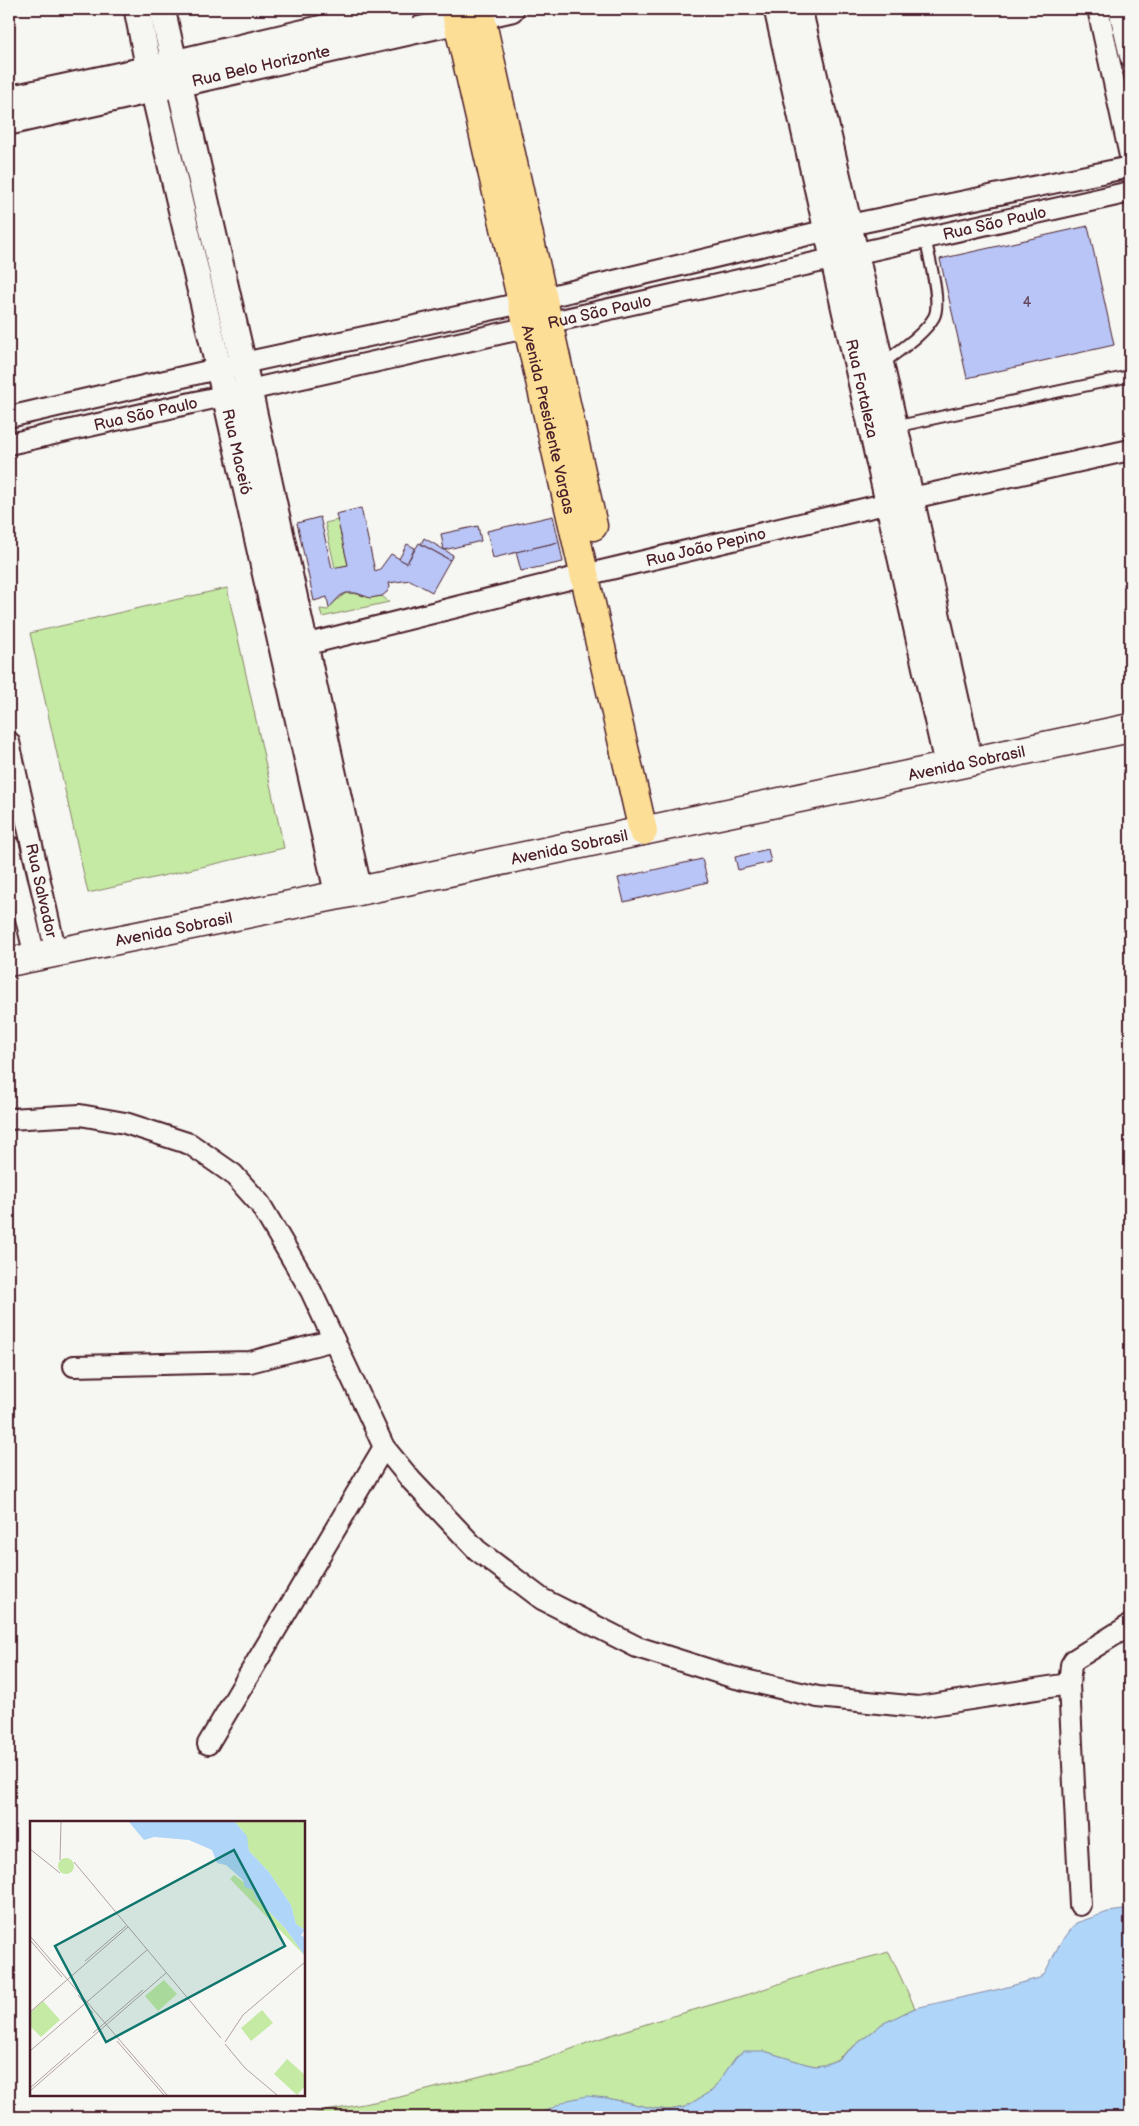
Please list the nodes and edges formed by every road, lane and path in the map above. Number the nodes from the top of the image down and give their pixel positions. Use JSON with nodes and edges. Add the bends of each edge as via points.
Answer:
{"nodes":[{"id":1,"x":137,"y":9,"type":"edge"},
{"id":2,"x":162,"y":9,"type":"edge"},
{"id":3,"x":404,"y":9,"type":"edge"},
{"id":4,"x":511,"y":9,"type":"edge"},
{"id":5,"x":777,"y":9,"type":"edge"},
{"id":6,"x":799,"y":9,"type":"edge"},
{"id":7,"x":1098,"y":9,"type":"edge"},
{"id":8,"x":1119,"y":9,"type":"edge"},
{"id":9,"x":468,"y":13,"type":"edge"},
{"id":10,"x":354,"y":32,"type":"junction"},
{"id":11,"x":796,"y":44,"type":"junction"},
{"id":12,"x":1130,"y":56,"type":"edge"},
{"id":13,"x":178,"y":73,"type":"junction"},
{"id":14,"x":151,"y":79,"type":"junction"},
{"id":15,"x":1122,"y":83,"type":"edge"},
{"id":16,"x":9,"y":99,"type":"edge"},
{"id":17,"x":51,"y":101,"type":"junction"},
{"id":18,"x":9,"y":122,"type":"edge"},
{"id":19,"x":1130,"y":156,"type":"edge"},
{"id":20,"x":1130,"y":167,"type":"edge"},
{"id":21,"x":202,"y":179,"type":"junction"},
{"id":22,"x":176,"y":185,"type":"junction"},
{"id":23,"x":1130,"y":192,"type":"edge"},
{"id":24,"x":838,"y":227,"type":"junction"},
{"id":25,"x":925,"y":237,"type":"junction"},
{"id":26,"x":844,"y":255,"type":"junction"},
{"id":27,"x":717,"y":256,"type":"junction"},
{"id":28,"x":221,"y":265,"type":"junction"},
{"id":29,"x":196,"y":272,"type":"junction"},
{"id":30,"x":638,"y":275,"type":"junction"},
{"id":31,"x":724,"y":282,"type":"junction"},
{"id":32,"x":644,"y":301,"type":"junction"},
{"id":33,"x":535,"y":312,"type":"junction"},
{"id":34,"x":426,"y":324,"type":"junction"},
{"id":35,"x":860,"y":325,"type":"junction"},
{"id":36,"x":332,"y":344,"type":"junction"},
{"id":37,"x":431,"y":349,"type":"junction"},
{"id":38,"x":243,"y":363,"type":"junction"},
{"id":39,"x":881,"y":365,"type":"junction"},
{"id":40,"x":218,"y":368,"type":"junction"},
{"id":41,"x":339,"y":369,"type":"junction"},
{"id":42,"x":1130,"y":376,"type":"edge"},
{"id":43,"x":139,"y":387,"type":"junction"},
{"id":44,"x":237,"y":392,"type":"junction"},
{"id":45,"x":146,"y":413,"type":"junction"},
{"id":46,"x":17,"y":415,"type":"edge"},
{"id":47,"x":883,"y":429,"type":"junction"},
{"id":48,"x":31,"y":439,"type":"junction"},
{"id":49,"x":9,"y":444,"type":"edge"},
{"id":50,"x":1130,"y":450,"type":"edge"},
{"id":51,"x":901,"y":501,"type":"junction"},
{"id":52,"x":594,"y":573,"type":"junction"},
{"id":53,"x":293,"y":648,"type":"junction"},
{"id":54,"x":1130,"y":728,"type":"edge"},
{"id":55,"x":9,"y":742,"type":"edge"},
{"id":56,"x":959,"y":764,"type":"junction"},
{"id":57,"x":652,"y":829,"type":"junction"},
{"id":58,"x":9,"y":846,"type":"edge"},
{"id":59,"x":349,"y":893,"type":"junction"},
{"id":60,"x":33,"y":957,"type":"edge"},
{"id":61,"x":9,"y":1119,"type":"edge"},
{"id":62,"x":334,"y":1340,"type":"junction"},
{"id":63,"x":74,"y":1366,"type":"dead end"},
{"id":64,"x":384,"y":1447,"type":"junction"},
{"id":65,"x":1130,"y":1624,"type":"edge"},
{"id":66,"x":1069,"y":1677,"type":"junction"},
{"id":67,"x":208,"y":1744,"type":"dead end"},
{"id":68,"x":1080,"y":1905,"type":"dead end"}],
"edges":[{"from":1,"to":14,"type":"street","name":"Rua Maceió"},
{"from":2,"to":13,"type":"street","name":"Rua Maceió"},
{"from":3,"to":10,"type":"street","name":"Rua Belo Horizonte"},
{"from":4,"to":9,"type":"street","name":"Rua Belo Horizonte"},
{"from":5,"to":11,"type":"street","name":"Rua Fortaleza"},
{"from":6,"to":11,"type":"street","name":"Rua Fortaleza"},
{"from":7,"to":15,"type":"street"},
{"from":8,"to":12,"type":"street"},
{"from":9,"to":10,"type":"street","name":"Rua Belo Horizonte"},
{"from":9,"to":33,"type":"main road","name":"Avenida Presidente Vargas"},
{"from":10,"to":13,"type":"street","name":"Rua Belo Horizonte"},
{"from":11,"to":24,"type":"street","name":"Rua Fortaleza"},
{"from":13,"to":14,"type":"street","name":"Rua Belo Horizonte"},
{"from":13,"to":21,"type":"street","name":"Rua Maceió"},
{"from":14,"to":17,"type":"street","name":"Rua Belo Horizonte"},
{"from":14,"to":22,"type":"street","name":"Rua Maceió"},
{"from":15,"to":19,"type":"street"},
{"from":16,"to":17,"type":"street","name":"Rua Belo Horizonte"},
{"from":17,"to":18,"type":"street","name":"Rua Belo Horizonte"},
{"from":20,"to":24,"type":"street","name":"Rua São Paulo"},
{"from":21,"to":22,"type":"street"},
{"from":21,"to":28,"type":"street","name":"Rua Maceió"},
{"from":22,"to":29,"type":"street","name":"Rua Maceió"},
{"from":23,"to":25,"type":"street","name":"Rua São Paulo"},
{"from":24,"to":26,"type":"street","name":"Rua Fortaleza"},
{"from":24,"to":27,"type":"street","name":"Rua São Paulo"},
{"from":25,"to":26,"type":"street","name":"Rua São Paulo"},
{"from":25,"to":39,"type":"lane","via":[[937,302],[935,315],[925,328]]},
{"from":26,"to":31,"type":"street","name":"Rua São Paulo"},
{"from":26,"to":35,"type":"street","name":"Rua Fortaleza"},
{"from":27,"to":30,"type":"street","name":"Rua São Paulo"},
{"from":27,"to":31,"type":"street"},
{"from":28,"to":29,"type":"street"},
{"from":28,"to":38,"type":"street","name":"Rua Maceió"},
{"from":29,"to":40,"type":"street","name":"Rua Maceió"},
{"from":30,"to":32,"type":"street"},
{"from":30,"to":33,"type":"street","name":"Rua São Paulo"},
{"from":31,"to":32,"type":"street","name":"Rua São Paulo"},
{"from":32,"to":33,"type":"street","name":"Rua São Paulo"},
{"from":33,"to":34,"type":"street","name":"Rua São Paulo"},
{"from":33,"to":37,"type":"street","name":"Rua São Paulo"},
{"from":33,"to":52,"type":"main road","name":"Avenida Presidente Vargas"},
{"from":34,"to":36,"type":"street","name":"Rua São Paulo"},
{"from":34,"to":37,"type":"street"},
{"from":35,"to":39,"type":"street","name":"Rua Fortaleza"},
{"from":35,"to":47,"type":"street","name":"Rua Fortaleza"},
{"from":36,"to":38,"type":"street","name":"Rua São Paulo"},
{"from":36,"to":41,"type":"street"},
{"from":37,"to":41,"type":"street","name":"Rua São Paulo"},
{"from":38,"to":40,"type":"street","name":"Rua São Paulo"},
{"from":38,"to":44,"type":"street","name":"Rua Maceió"},
{"from":39,"to":47,"type":"street","name":"Rua Fortaleza"},
{"from":40,"to":43,"type":"street","name":"Rua São Paulo"},
{"from":40,"to":44,"type":"street","name":"Rua Maceió"},
{"from":41,"to":44,"type":"street","name":"Rua São Paulo"},
{"from":42,"to":47,"type":"lane"},
{"from":43,"to":45,"type":"street"},
{"from":43,"to":46,"type":"street","name":"Rua São Paulo"},
{"from":44,"to":45,"type":"street","name":"Rua São Paulo"},
{"from":44,"to":53,"type":"street","name":"Rua Maceió"},
{"from":45,"to":48,"type":"street","name":"Rua São Paulo"},
{"from":46,"to":48,"type":"street"},
{"from":47,"to":51,"type":"street","name":"Rua Fortaleza"},
{"from":48,"to":49,"type":"street","name":"Rua São Paulo"},
{"from":50,"to":51,"type":"street","name":"Rua João Pepino"},
{"from":51,"to":52,"type":"street","name":"Rua João Pepino"},
{"from":51,"to":56,"type":"street","name":"Rua Fortaleza"},
{"from":52,"to":53,"type":"street","name":"Rua João Pepino"},
{"from":52,"to":57,"type":"main road","name":"Avenida Presidente Vargas"},
{"from":53,"to":59,"type":"street","name":"Rua Maceió"},
{"from":54,"to":56,"type":"main road","name":"Avenida Sobrasil"},
{"from":55,"to":60,"type":"street","name":"Rua Salvador"},
{"from":56,"to":57,"type":"main road","name":"Avenida Sobrasil"},
{"from":57,"to":59,"type":"main road","name":"Avenida Sobrasil"},
{"from":58,"to":60,"type":"street","name":"Rua Salvador"},
{"from":59,"to":60,"type":"main road","name":"Avenida Sobrasil"},
{"from":61,"to":62,"type":"street","via":[[80,1115],[125,1123],[190,1144],[233,1174],[260,1204],[311,1291]]},
{"from":62,"to":63,"type":"street","via":[[250,1362]]},
{"from":62,"to":64,"type":"street"},
{"from":64,"to":66,"type":"street","via":[[477,1550],[542,1599],[638,1647],[732,1677],[818,1698],[918,1707]]},
{"from":64,"to":67,"type":"street"},
{"from":65,"to":66,"type":"street","via":[[1074,1660]]},
{"from":66,"to":68,"type":"street"}]}
